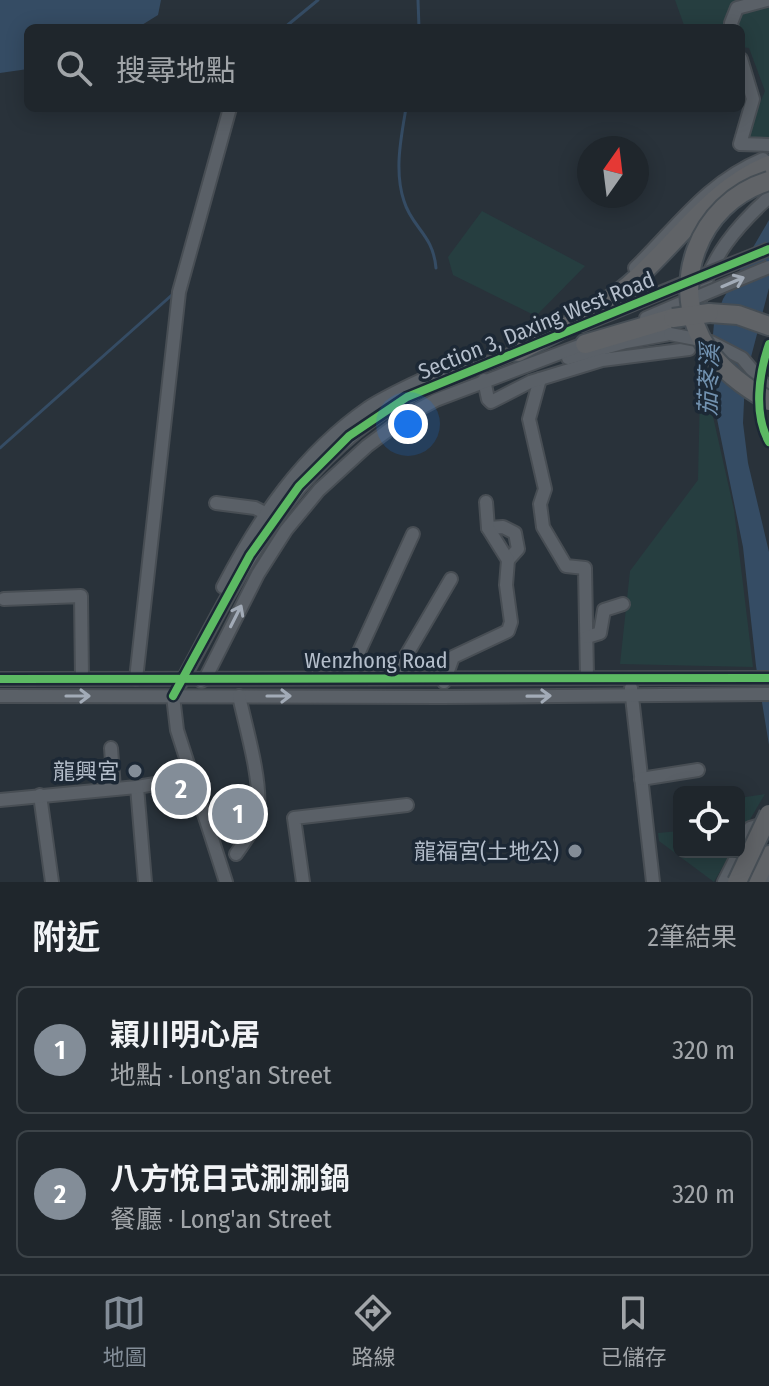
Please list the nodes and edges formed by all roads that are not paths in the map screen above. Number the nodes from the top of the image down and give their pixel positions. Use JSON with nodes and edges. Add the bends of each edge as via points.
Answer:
{"nodes":[{"id":1,"x":767,"y":0,"type":"edge"},
{"id":2,"x":731,"y":24,"type":"edge"},
{"id":3,"x":745,"y":72,"type":"edge"},
{"id":4,"x":229,"y":112,"type":"edge"},
{"id":5,"x":769,"y":145,"type":"edge"},
{"id":6,"x":769,"y":157,"type":"edge"},
{"id":7,"x":757,"y":167,"type":"edge"},
{"id":8,"x":769,"y":181,"type":"edge"},
{"id":9,"x":769,"y":197,"type":"edge"},
{"id":10,"x":769,"y":249,"type":"edge"},
{"id":11,"x":769,"y":267,"type":"edge"},
{"id":12,"x":672,"y":326,"type":"junction"},
{"id":13,"x":769,"y":326,"type":"edge"},
{"id":14,"x":585,"y":344,"type":"junction"},
{"id":15,"x":518,"y":352,"type":"junction"},
{"id":16,"x":456,"y":377,"type":"junction"},
{"id":17,"x":540,"y":379,"type":"junction"},
{"id":18,"x":484,"y":380,"type":"junction"},
{"id":19,"x":438,"y":384,"type":"junction"},
{"id":20,"x":768,"y":392,"type":"edge"},
{"id":21,"x":486,"y":502,"type":"dead end"},
{"id":22,"x":216,"y":503,"type":"dead end"},
{"id":23,"x":265,"y":513,"type":"junction"},
{"id":24,"x":488,"y":528,"type":"junction"},
{"id":25,"x":413,"y":534,"type":"dead end"},
{"id":26,"x":508,"y":560,"type":"junction"},
{"id":27,"x":451,"y":579,"type":"dead end"},
{"id":28,"x":4,"y":599,"type":"dead end"},
{"id":29,"x":623,"y":604,"type":"dead end"},
{"id":30,"x":587,"y":637,"type":"junction"},
{"id":31,"x":191,"y":664,"type":"junction"},
{"id":32,"x":587,"y":677,"type":"junction"},
{"id":33,"x":631,"y":677,"type":"junction"},
{"id":34,"x":347,"y":678,"type":"junction"},
{"id":35,"x":393,"y":678,"type":"junction"},
{"id":36,"x":444,"y":678,"type":"junction"},
{"id":37,"x":769,"y":678,"type":"edge"},
{"id":38,"x":0,"y":679,"type":"edge"},
{"id":39,"x":82,"y":679,"type":"junction"},
{"id":40,"x":136,"y":679,"type":"junction"},
{"id":41,"x":183,"y":679,"type":"junction"},
{"id":42,"x":205,"y":679,"type":"junction"},
{"id":43,"x":769,"y":694,"type":"edge"},
{"id":44,"x":631,"y":695,"type":"junction"},
{"id":45,"x":0,"y":696,"type":"edge"},
{"id":46,"x":173,"y":696,"type":"junction"},
{"id":47,"x":239,"y":696,"type":"junction"},
{"id":48,"x":442,"y":697,"type":"junction"},
{"id":49,"x":111,"y":748,"type":"dead end"},
{"id":50,"x":698,"y":770,"type":"dead end"},
{"id":51,"x":191,"y":778,"type":"junction"},
{"id":52,"x":641,"y":779,"type":"junction"},
{"id":53,"x":137,"y":787,"type":"junction"},
{"id":54,"x":114,"y":789,"type":"junction"},
{"id":55,"x":40,"y":795,"type":"junction"},
{"id":56,"x":0,"y":800,"type":"edge"},
{"id":57,"x":407,"y":805,"type":"dead end"},
{"id":58,"x":769,"y":814,"type":"edge"},
{"id":59,"x":769,"y":832,"type":"edge"},
{"id":60,"x":745,"y":839,"type":"edge"},
{"id":61,"x":236,"y":854,"type":"dead end"},
{"id":62,"x":769,"y":855,"type":"edge"},
{"id":63,"x":736,"y":858,"type":"edge"},
{"id":64,"x":52,"y":882,"type":"edge"},
{"id":65,"x":145,"y":882,"type":"edge"},
{"id":66,"x":226,"y":882,"type":"edge"},
{"id":67,"x":303,"y":882,"type":"edge"},
{"id":68,"x":653,"y":882,"type":"edge"},
{"id":69,"x":724,"y":882,"type":"edge"},
{"id":70,"x":737,"y":882,"type":"edge"},
{"id":71,"x":755,"y":882,"type":"edge"}],
"edges":[{"from":1,"to":2,"type":"street","via":[[737,8]]},
{"from":3,"to":5,"type":"street","via":[[753,99],[740,144]]},
{"from":4,"to":40,"type":"street","via":[[179,292]]},
{"from":6,"to":7,"type":"street"},
{"from":7,"to":15,"type":"highway","via":[[711,200],[647,269],[610,300]]},
{"from":7,"to":16,"type":"street","via":[[705,194],[607,293]]},
{"from":8,"to":20,"type":"highway","bridge":true,"via":[[736,197],[712,218],[696,245],[689,290],[696,326],[709,351],[733,378]]},
{"from":9,"to":17,"type":"street","via":[[738,225],[704,284],[689,349],[602,360]]},
{"from":10,"to":15,"type":"street","name":"Section 3, Daxing West Road","bridge":true},
{"from":14,"to":11,"type":"street","name":"Section 3, Daxing West Road","one_way":true,"bridge":true},
{"from":12,"to":13,"type":"highway","bridge":true,"via":[[722,313]]},
{"from":12,"to":14,"type":"highway"},
{"from":12,"to":18,"type":"street"},
{"from":12,"to":20,"type":"street","bridge":true,"via":[[742,358]]},
{"from":14,"to":18,"type":"street","name":"Section 3, Daxing West Road"},
{"from":15,"to":16,"type":"street","name":"Section 3, Daxing West Road"},
{"from":16,"to":18,"type":"street"},
{"from":16,"to":19,"type":"street","name":"Section 3, Daxing West Road"},
{"from":17,"to":18,"type":"street","via":[[491,402]]},
{"from":17,"to":30,"type":"street","via":[[529,419],[545,489],[540,504],[543,527],[566,566],[585,568]]},
{"from":42,"to":18,"type":"street","name":"Section 3, Daxing West Road","one_way":true,"via":[[258,574],[319,490],[410,414]]},
{"from":19,"to":23,"type":"street","via":[[433,374],[368,408],[296,471]]},
{"from":19,"to":31,"type":"street","name":"Section 3, Daxing West Road","via":[[407,397],[349,436],[299,486],[250,555]]},
{"from":21,"to":24,"type":"street"},
{"from":22,"to":23,"type":"street"},
{"from":23,"to":31,"type":"street","via":[[200,628],[189,655]]},
{"from":24,"to":26,"type":"street"},
{"from":24,"to":26,"type":"street","via":[[515,533],[518,549]]},
{"from":25,"to":34,"type":"street"},
{"from":26,"to":36,"type":"street","via":[[508,631],[453,657]]},
{"from":27,"to":35,"type":"street"},
{"from":28,"to":39,"type":"street","via":[[81,596]]},
{"from":29,"to":30,"type":"street","via":[[604,610],[600,633]]},
{"from":30,"to":32,"type":"street"},
{"from":31,"to":41,"type":"street","name":"Section 3, Daxing West Road"},
{"from":32,"to":33,"type":"street","name":"Wenzhong Road"},
{"from":32,"to":36,"type":"street","name":"Wenzhong Road"},
{"from":33,"to":37,"type":"street","name":"Wenzhong Road"},
{"from":33,"to":44,"type":"street"},
{"from":34,"to":35,"type":"street","name":"Wenzhong Road"},
{"from":34,"to":42,"type":"street","name":"Wenzhong Road"},
{"from":35,"to":36,"type":"street","name":"Wenzhong Road"},
{"from":36,"to":48,"type":"street"},
{"from":38,"to":39,"type":"street","name":"Wenzhong Road"},
{"from":39,"to":40,"type":"street","name":"Wenzhong Road"},
{"from":40,"to":41,"type":"street","name":"Wenzhong Road"},
{"from":41,"to":42,"type":"street","name":"Wenzhong Road"},
{"from":41,"to":46,"type":"street","name":"Section 3, Daxing West Road"},
{"from":42,"to":46,"type":"street"},
{"from":43,"to":44,"type":"street","name":"Wenzhong Road"},
{"from":48,"to":44,"type":"street","name":"Wenzhong Road","one_way":true},
{"from":44,"to":52,"type":"street"},
{"from":45,"to":46,"type":"street","name":"Wenzhong Road","one_way":true},
{"from":46,"to":47,"type":"street","name":"Wenzhong Road"},
{"from":46,"to":51,"type":"street"},
{"from":47,"to":48,"type":"street","name":"Wenzhong Road","one_way":true},
{"from":47,"to":61,"type":"street","via":[[259,808]]},
{"from":49,"to":54,"type":"street"},
{"from":50,"to":52,"type":"street"},
{"from":51,"to":53,"type":"street"},
{"from":51,"to":66,"type":"street"},
{"from":52,"to":68,"type":"street"},
{"from":53,"to":54,"type":"street"},
{"from":53,"to":65,"type":"street"},
{"from":54,"to":55,"type":"street"},
{"from":55,"to":56,"type":"street"},
{"from":55,"to":64,"type":"street"},
{"from":57,"to":67,"type":"street","via":[[294,818]]},
{"from":58,"to":70,"type":"highway","bridge":true},
{"from":59,"to":60,"type":"street","via":[[750,828]]},
{"from":62,"to":71,"type":"highway"},
{"from":63,"to":69,"type":"street"}]}
